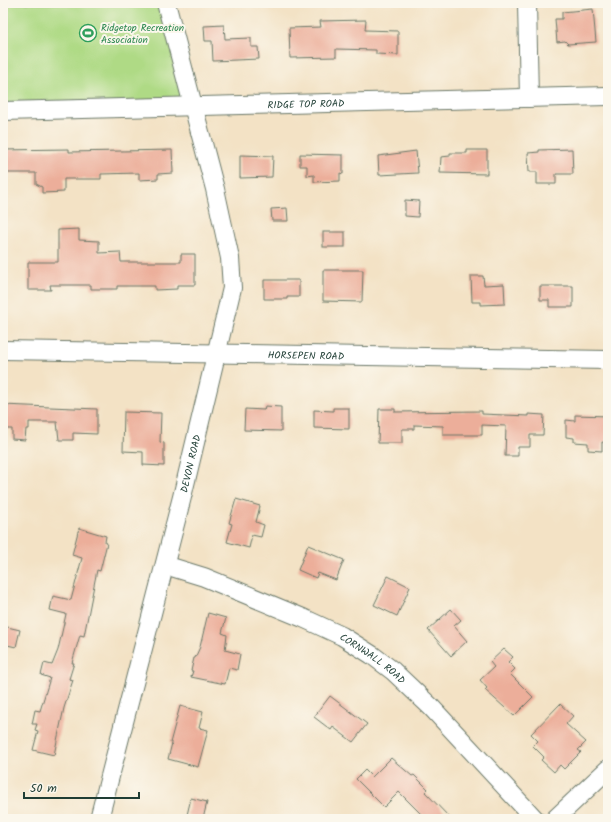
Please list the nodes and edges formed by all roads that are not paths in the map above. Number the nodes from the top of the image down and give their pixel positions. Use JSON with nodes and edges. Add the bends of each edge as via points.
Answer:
{"nodes":[{"id":1,"x":166,"y":3,"type":"edge"},
{"id":2,"x":526,"y":3,"type":"edge"},
{"id":3,"x":608,"y":96,"type":"edge"},
{"id":4,"x":529,"y":98,"type":"junction"},
{"id":5,"x":193,"y":107,"type":"junction"},
{"id":6,"x":3,"y":111,"type":"edge"},
{"id":7,"x":3,"y":350,"type":"edge"},
{"id":8,"x":216,"y":354,"type":"junction"},
{"id":9,"x":608,"y":360,"type":"edge"},
{"id":10,"x":164,"y":565,"type":"junction"},
{"id":11,"x":608,"y":770,"type":"edge"},
{"id":12,"x":99,"y":819,"type":"edge"},
{"id":13,"x":535,"y":819,"type":"edge"},
{"id":14,"x":555,"y":819,"type":"edge"}],
"edges":[{"from":1,"to":5,"type":"street","name":"DEVON ROAD"},
{"from":2,"to":4,"type":"street"},
{"from":3,"to":4,"type":"street","name":"RIDGE TOP ROAD"},
{"from":4,"to":5,"type":"street","name":"RIDGE TOP ROAD"},
{"from":5,"to":6,"type":"street","name":"RIDGE TOP ROAD"},
{"from":5,"to":8,"type":"street","name":"DEVON ROAD","via":[[231,263],[232,288]]},
{"from":7,"to":8,"type":"street","name":"HORSEPEN ROAD"},
{"from":8,"to":9,"type":"street","name":"HORSEPEN ROAD"},
{"from":8,"to":10,"type":"street","name":"DEVON ROAD"},
{"from":10,"to":12,"type":"street","name":"DEVON ROAD"},
{"from":10,"to":13,"type":"street","name":"CORNWALL ROAD","via":[[204,577],[303,618],[342,636],[372,654],[431,707]]},
{"from":11,"to":14,"type":"street"}]}
